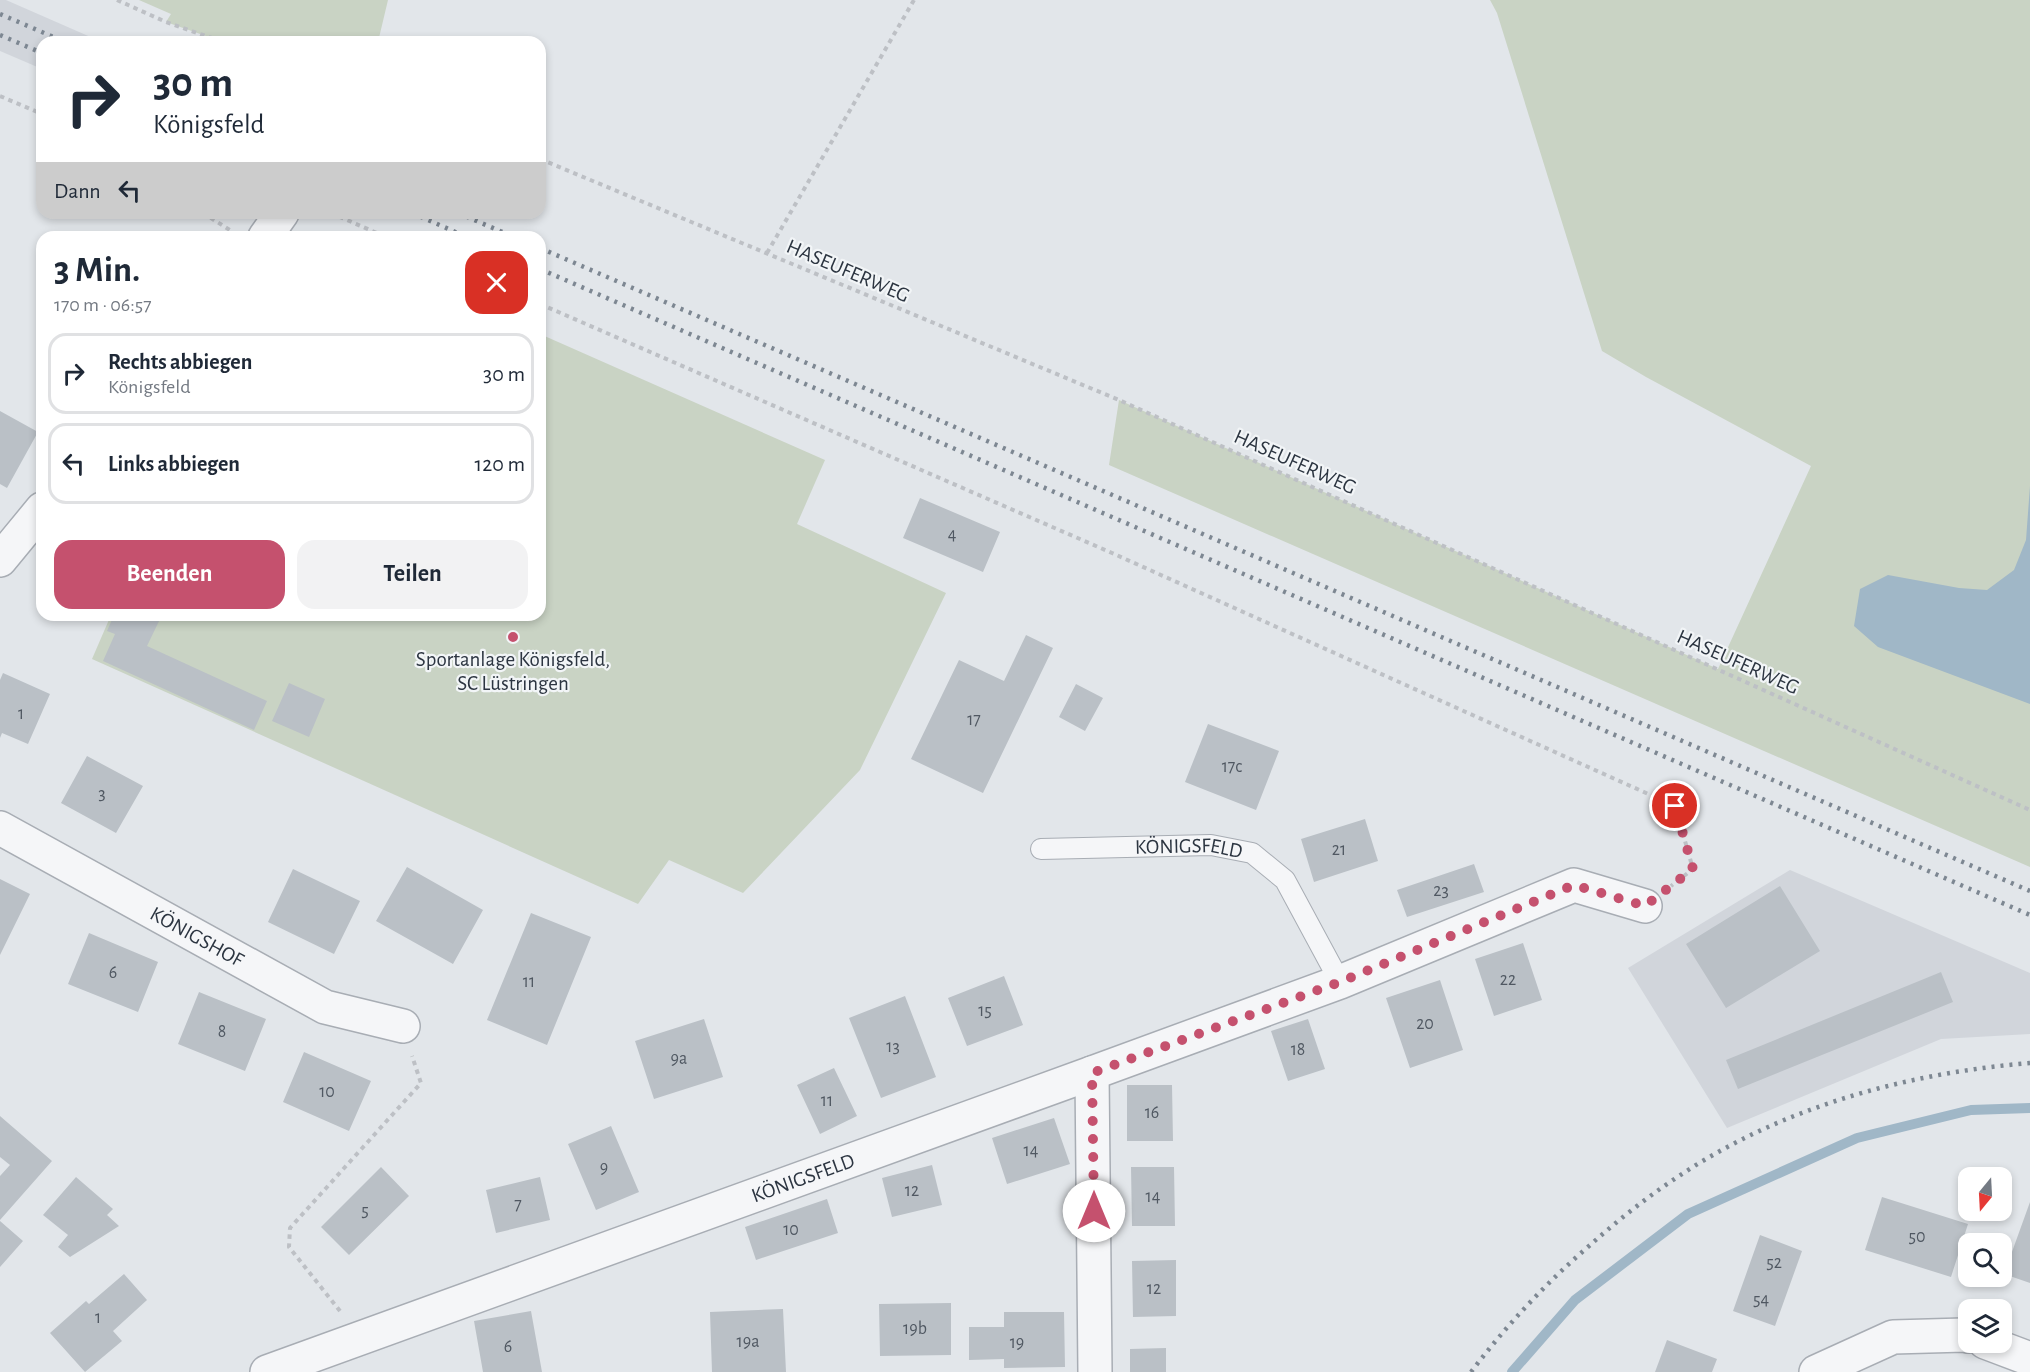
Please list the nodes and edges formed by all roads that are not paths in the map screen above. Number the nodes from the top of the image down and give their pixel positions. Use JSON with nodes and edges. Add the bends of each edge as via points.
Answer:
{"nodes":[{"id":1,"x":36,"y":516,"type":"edge"},
{"id":2,"x":0,"y":560,"type":"edge"},
{"id":3,"x":0,"y":828,"type":"edge"},
{"id":4,"x":1041,"y":849,"type":"dead end"},
{"id":5,"x":1645,"y":906,"type":"road end"},
{"id":6,"x":1340,"y":982,"type":"junction"},
{"id":7,"x":403,"y":1026,"type":"road end"},
{"id":8,"x":1092,"y":1073,"type":"junction"},
{"id":9,"x":1958,"y":1335,"type":"edge"},
{"id":10,"x":2012,"y":1352,"type":"edge"},
{"id":11,"x":2030,"y":1359,"type":"edge"},
{"id":12,"x":267,"y":1372,"type":"edge"},
{"id":13,"x":1095,"y":1372,"type":"edge"},
{"id":14,"x":1816,"y":1372,"type":"edge"}],
"edges":[{"from":1,"to":2,"type":"street"},
{"from":3,"to":7,"type":"street","name":"KÖNIGSHOF","via":[[326,1007]]},
{"from":4,"to":6,"type":"lane","name":"KÖNIGSFELD","via":[[1211,845],[1252,853],[1285,880]]},
{"from":5,"to":6,"type":"street","name":"KÖNIGSFELD","via":[[1574,885]]},
{"from":6,"to":8,"type":"street","name":"KÖNIGSFELD"},
{"from":8,"to":12,"type":"street","name":"KÖNIGSFELD"},
{"from":8,"to":13,"type":"street"},
{"from":9,"to":14,"type":"street","via":[[1893,1338]]},
{"from":10,"to":11,"type":"street"}]}
